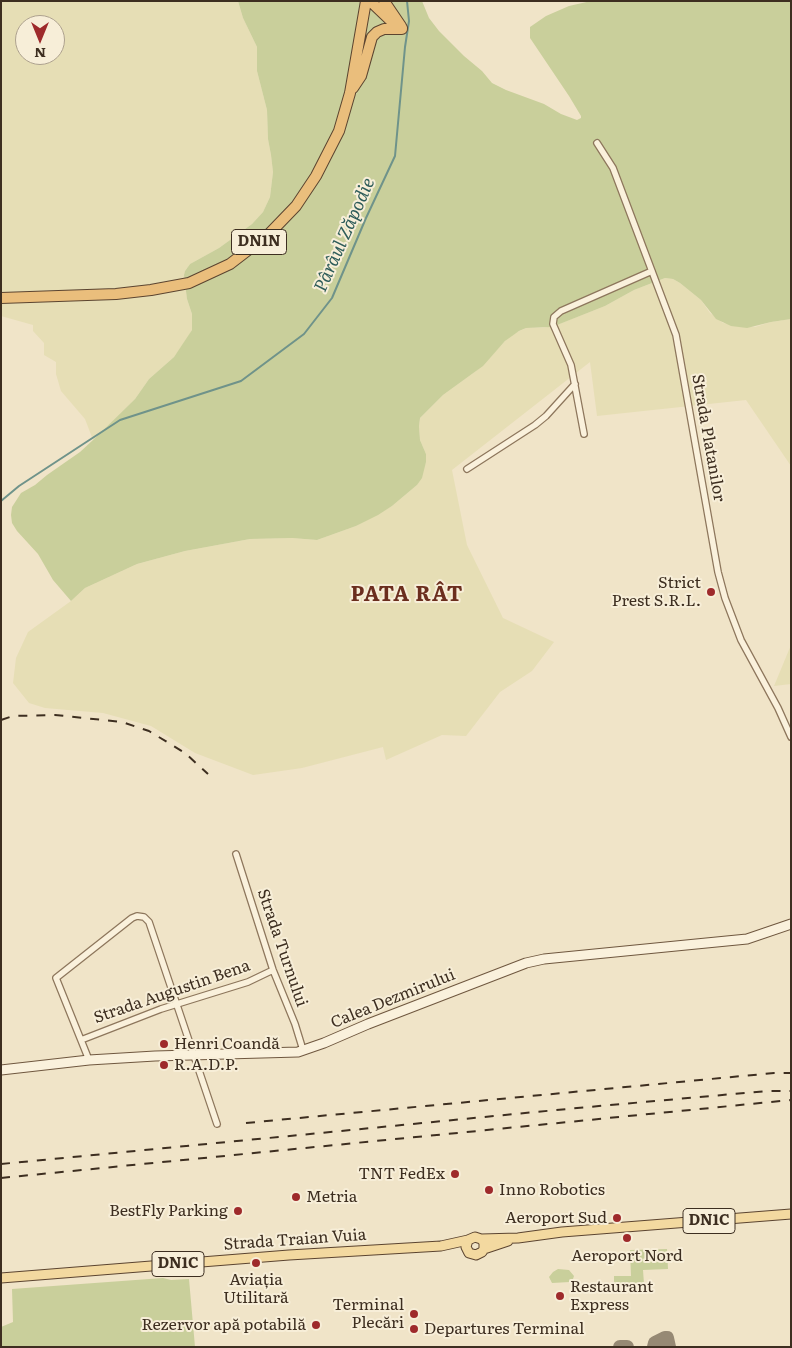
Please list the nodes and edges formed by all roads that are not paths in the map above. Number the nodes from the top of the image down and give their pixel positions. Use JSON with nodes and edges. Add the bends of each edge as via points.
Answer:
{"nodes":[{"id":1,"x":368,"y":1,"type":"edge"},
{"id":2,"x":384,"y":1,"type":"edge"},
{"id":3,"x":402,"y":29,"type":"junction"},
{"id":4,"x":350,"y":93,"type":"junction"},
{"id":5,"x":597,"y":143,"type":"dead end"},
{"id":6,"x":652,"y":271,"type":"junction"},
{"id":7,"x":1,"y":298,"type":"edge"},
{"id":8,"x":575,"y":384,"type":"junction"},
{"id":9,"x":584,"y":434,"type":"dead end"},
{"id":10,"x":467,"y":469,"type":"dead end"},
{"id":11,"x":791,"y":737,"type":"edge"},
{"id":12,"x":236,"y":854,"type":"dead end"},
{"id":13,"x":791,"y":924,"type":"edge"},
{"id":14,"x":273,"y":970,"type":"junction"},
{"id":15,"x":176,"y":1005,"type":"junction"},
{"id":16,"x":81,"y":1040,"type":"junction"},
{"id":17,"x":303,"y":1050,"type":"junction"},
{"id":18,"x":193,"y":1054,"type":"junction"},
{"id":19,"x":89,"y":1060,"type":"junction"},
{"id":20,"x":1,"y":1070,"type":"edge"},
{"id":21,"x":216,"y":1124,"type":"dead end"},
{"id":22,"x":791,"y":1214,"type":"edge"},
{"id":23,"x":518,"y":1238,"type":"junction"},
{"id":24,"x":481,"y":1239,"type":"junction"},
{"id":25,"x":468,"y":1240,"type":"junction"},
{"id":26,"x":441,"y":1246,"type":"junction"},
{"id":27,"x":484,"y":1249,"type":"junction"},
{"id":28,"x":467,"y":1250,"type":"junction"},
{"id":29,"x":1,"y":1278,"type":"edge"}],
"edges":[{"from":1,"to":3,"type":"highway"},
{"from":1,"to":4,"type":"highway","number":"DN1N"},
{"from":2,"to":3,"type":"highway"},
{"from":3,"to":4,"type":"highway","number":"DN1N","via":[[384,28],[372,37],[361,76]]},
{"from":4,"to":7,"type":"highway","number":"DN1N","via":[[339,131],[296,206],[268,234],[230,264],[189,284],[151,290],[74,297]]},
{"from":5,"to":6,"type":"street","name":"Strada Platanilor","via":[[613,168]]},
{"from":6,"to":8,"type":"street","via":[[555,314],[554,324],[568,356]]},
{"from":6,"to":11,"type":"street","name":"Strada Platanilor","via":[[676,335],[725,598],[740,640]]},
{"from":8,"to":9,"type":"street"},
{"from":8,"to":10,"type":"street","via":[[535,425]]},
{"from":12,"to":14,"type":"street","name":"Strada Turnului"},
{"from":13,"to":17,"type":"main road","name":"Calea Dezmirului","via":[[747,939],[526,963]]},
{"from":14,"to":15,"type":"street","name":"Strada Augustin Bena","via":[[248,982]]},
{"from":14,"to":17,"type":"street","name":"Strada Turnului"},
{"from":15,"to":16,"type":"street","name":"Strada Augustin Bena"},
{"from":15,"to":16,"type":"street","via":[[149,922],[141,916],[132,918],[56,978]]},
{"from":15,"to":18,"type":"street"},
{"from":16,"to":19,"type":"street"},
{"from":17,"to":18,"type":"main road","name":"Calea Dezmirului"},
{"from":18,"to":19,"type":"main road","name":"Calea Dezmirului"},
{"from":18,"to":21,"type":"street"},
{"from":19,"to":20,"type":"main road","name":"Calea Dezmirului"},
{"from":22,"to":23,"type":"main road","name":"Strada Traian Vuia","number":"DN1C"},
{"from":23,"to":24,"type":"main road","name":"Strada Traian Vuia","number":"DN1C"},
{"from":23,"to":27,"type":"main road","name":"Strada Traian Vuia","number":"DN1C"},
{"from":24,"to":25,"type":"main road","name":"Strada Traian Vuia","number":"DN1C"},
{"from":24,"to":27,"type":"main road"},
{"from":25,"to":26,"type":"main road","name":"Strada Traian Vuia","number":"DN1C"},
{"from":25,"to":28,"type":"main road"},
{"from":26,"to":28,"type":"main road","name":"Strada Traian Vuia","number":"DN1C"},
{"from":26,"to":29,"type":"main road","name":"Strada Traian Vuia","number":"DN1C"},
{"from":27,"to":28,"type":"main road","name":"Strada Traian Vuia","number":"DN1C","via":[[476,1256]]}]}
